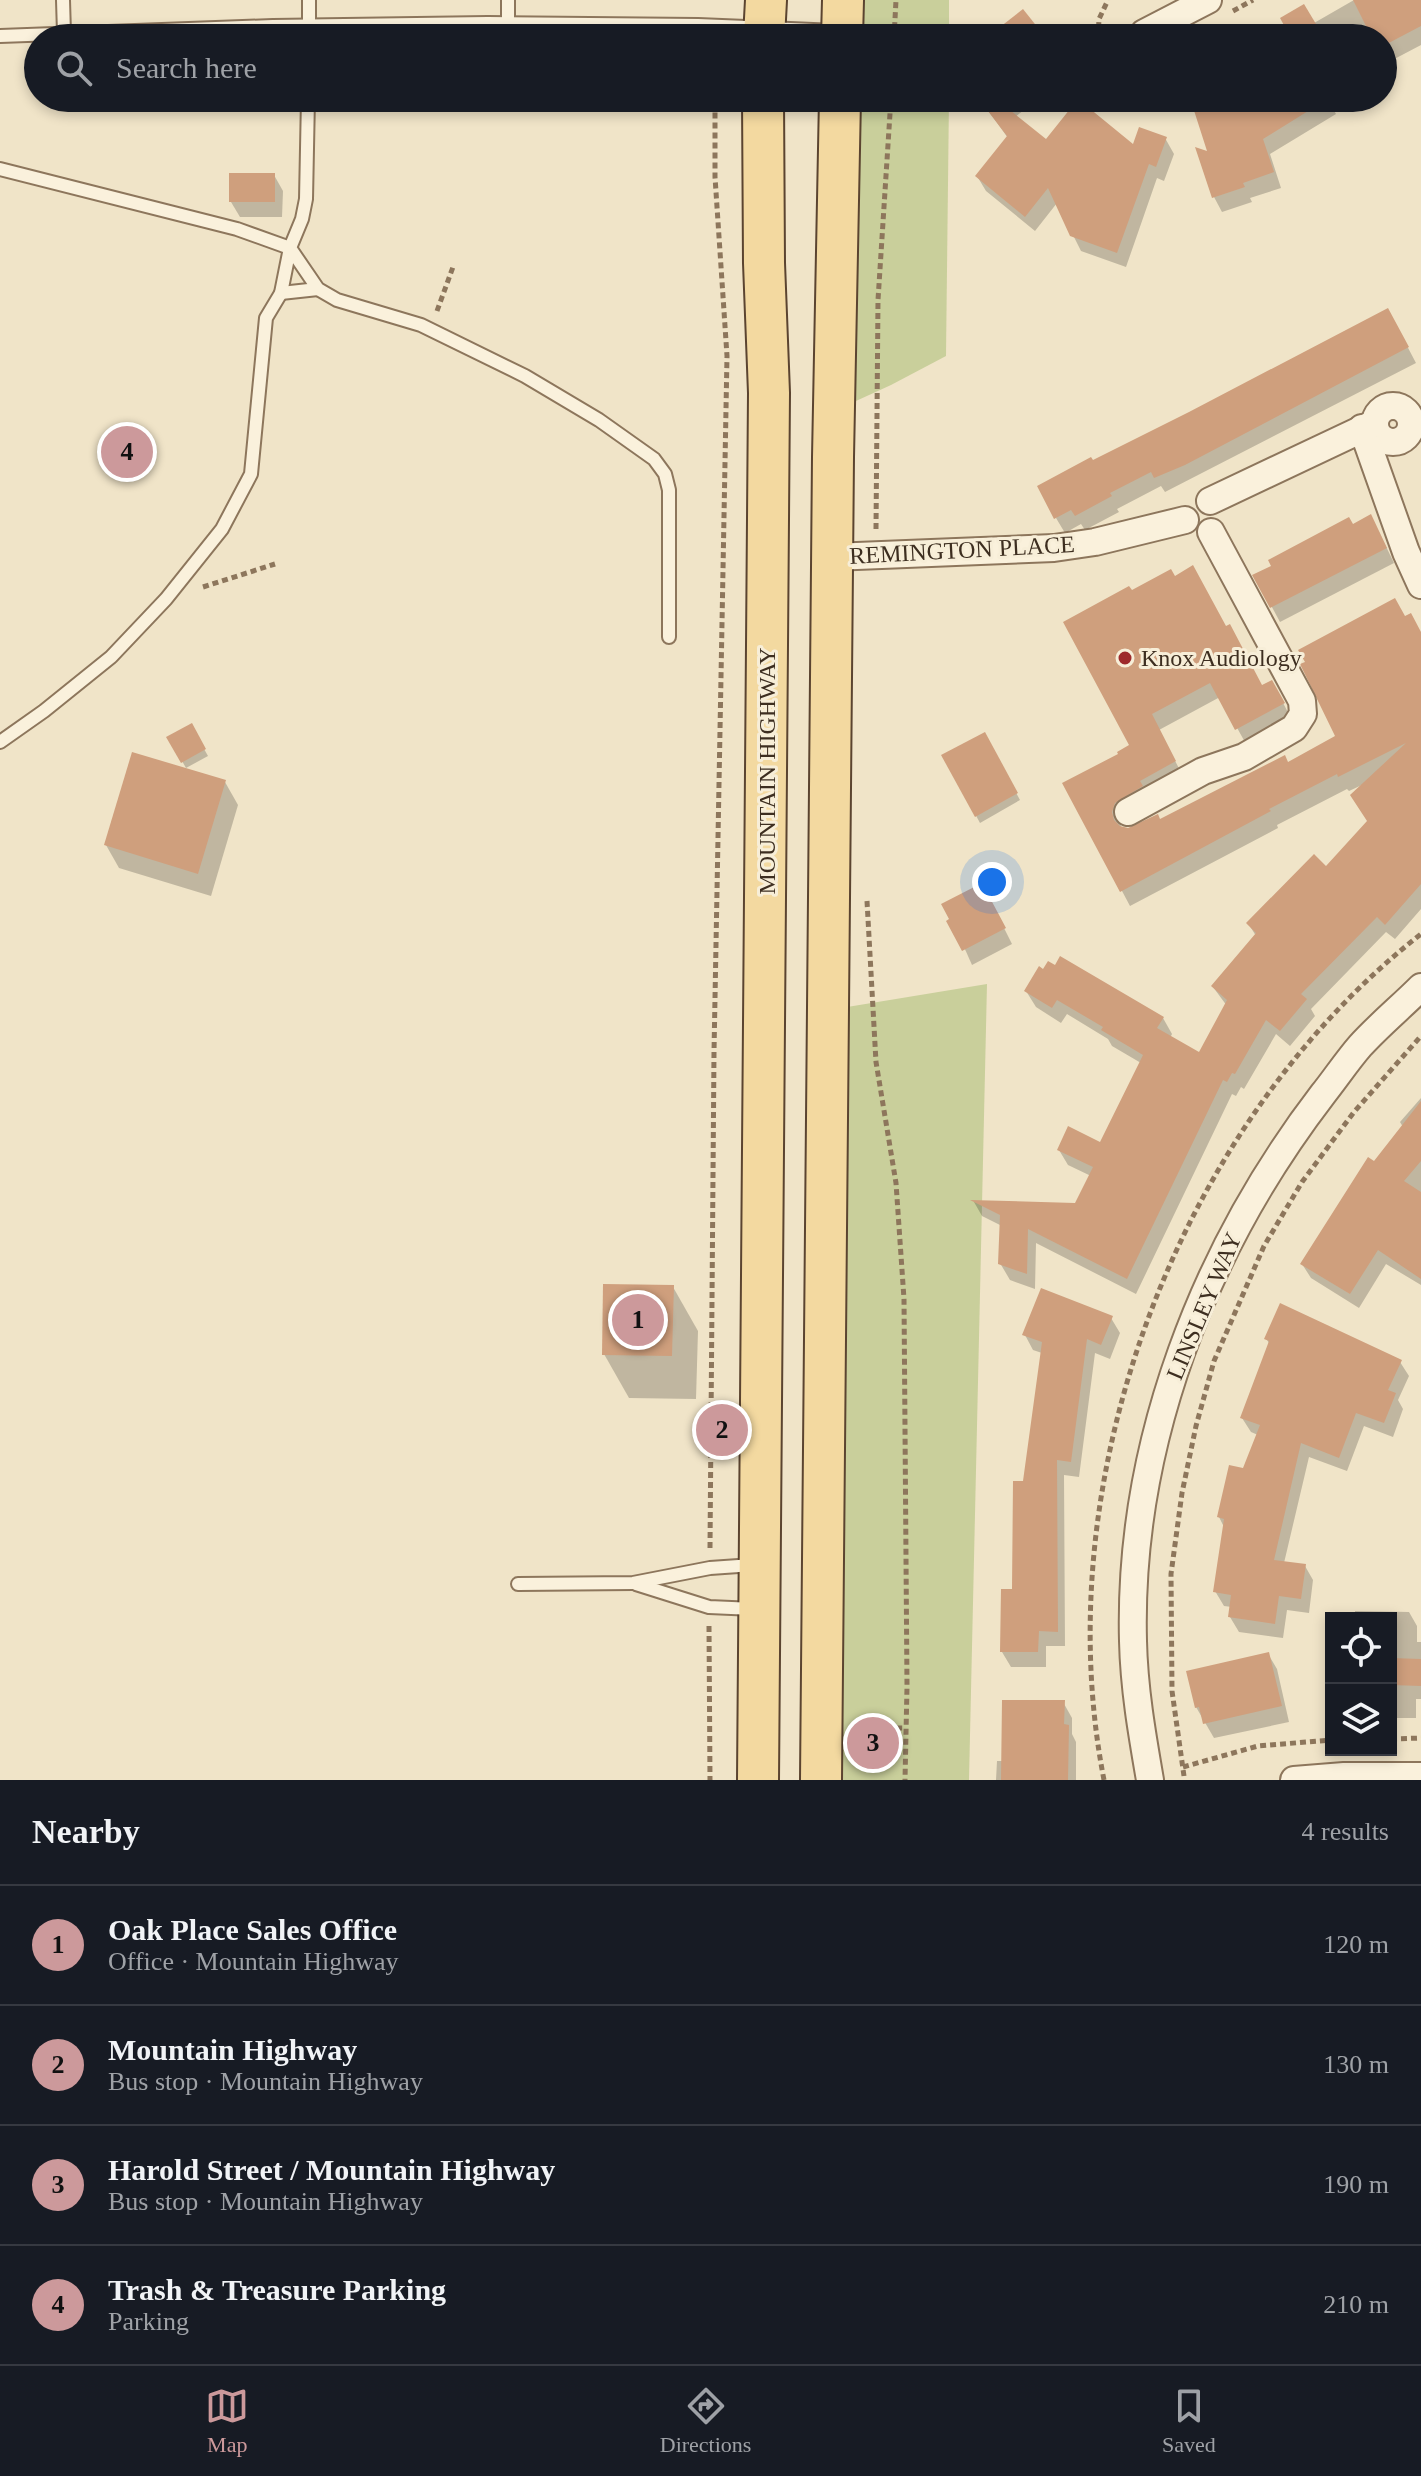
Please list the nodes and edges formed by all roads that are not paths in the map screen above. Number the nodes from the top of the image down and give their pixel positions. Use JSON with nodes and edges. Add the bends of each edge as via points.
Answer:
{"nodes":[{"id":1,"x":63,"y":0,"type":"edge"},
{"id":2,"x":309,"y":0,"type":"edge"},
{"id":3,"x":508,"y":0,"type":"edge"},
{"id":4,"x":1208,"y":0,"type":"edge"},
{"id":5,"x":765,"y":22,"type":"edge"},
{"id":6,"x":508,"y":23,"type":"junction"},
{"id":7,"x":842,"y":23,"type":"edge"},
{"id":8,"x":64,"y":24,"type":"edge"},
{"id":9,"x":309,"y":24,"type":"edge"},
{"id":10,"x":486,"y":24,"type":"edge"},
{"id":11,"x":1161,"y":24,"type":"edge"},
{"id":12,"x":24,"y":35,"type":"edge"},
{"id":13,"x":0,"y":36,"type":"edge"},
{"id":14,"x":308,"y":112,"type":"edge"},
{"id":15,"x":763,"y":112,"type":"edge"},
{"id":16,"x":840,"y":112,"type":"edge"},
{"id":17,"x":0,"y":169,"type":"edge"},
{"id":18,"x":290,"y":248,"type":"junction"},
{"id":19,"x":318,"y":289,"type":"junction"},
{"id":20,"x":281,"y":293,"type":"junction"},
{"id":21,"x":1416,"y":425,"type":"edge"},
{"id":22,"x":1368,"y":426,"type":"junction"},
{"id":23,"x":1210,"y":501,"type":"junction"},
{"id":24,"x":1185,"y":520,"type":"junction"},
{"id":25,"x":1211,"y":532,"type":"junction"},
{"id":26,"x":832,"y":557,"type":"junction"},
{"id":27,"x":1421,"y":585,"type":"edge"},
{"id":28,"x":669,"y":637,"type":"dead end"},
{"id":29,"x":0,"y":742,"type":"edge"},
{"id":30,"x":1128,"y":812,"type":"dead end"},
{"id":31,"x":1421,"y":987,"type":"edge"},
{"id":32,"x":760,"y":1564,"type":"junction"},
{"id":33,"x":633,"y":1583,"type":"junction"},
{"id":34,"x":518,"y":1584,"type":"dead end"},
{"id":35,"x":822,"y":1587,"type":"junction"},
{"id":36,"x":759,"y":1610,"type":"junction"},
{"id":37,"x":1421,"y":1776,"type":"edge"},
{"id":38,"x":758,"y":1780,"type":"edge"},
{"id":39,"x":821,"y":1780,"type":"edge"},
{"id":40,"x":1150,"y":1780,"type":"edge"},
{"id":41,"x":1294,"y":1780,"type":"edge"}],
"edges":[{"from":1,"to":8,"type":"lane"},
{"from":2,"to":9,"type":"lane"},
{"from":3,"to":6,"type":"lane"},
{"from":4,"to":11,"type":"street"},
{"from":5,"to":6,"type":"lane"},
{"from":5,"to":7,"type":"lane"},
{"from":6,"to":10,"type":"lane"},
{"from":12,"to":13,"type":"lane"},
{"from":14,"to":18,"type":"lane","via":[[306,199]]},
{"from":15,"to":32,"type":"main road","name":"MOUNTAIN HIGHWAY","via":[[769,393]]},
{"from":16,"to":26,"type":"main road"},
{"from":17,"to":18,"type":"lane","via":[[237,229]]},
{"from":18,"to":19,"type":"lane"},
{"from":18,"to":20,"type":"lane"},
{"from":19,"to":20,"type":"lane"},
{"from":19,"to":28,"type":"lane","via":[[430,329],[525,376],[654,459],[669,490]]},
{"from":20,"to":29,"type":"lane","via":[[266,318],[251,474],[222,529],[111,657]]},
{"from":21,"to":22,"type":"street","name":"REMINGTON PLACE","via":[[1397,406],[1385,408]]},
{"from":22,"to":23,"type":"street","name":"REMINGTON PLACE"},
{"from":22,"to":27,"type":"street"},
{"from":23,"to":24,"type":"street","name":"REMINGTON PLACE","via":[[1199,499],[1189,505]]},
{"from":23,"to":25,"type":"street","via":[[1219,514]]},
{"from":24,"to":25,"type":"street","via":[[1196,533]]},
{"from":24,"to":26,"type":"street","name":"REMINGTON PLACE","via":[[1054,548]]},
{"from":25,"to":30,"type":"street","via":[[1302,701],[1303,714],[1294,728],[1244,757],[1203,771]]},
{"from":26,"to":35,"type":"main road"},
{"from":31,"to":40,"type":"street","name":"LINSLEY WAY","via":[[1360,1047],[1300,1125],[1254,1195],[1187,1335],[1147,1481],[1133,1595],[1137,1696]]},
{"from":32,"to":33,"type":"lane"},
{"from":32,"to":35,"type":"main road"},
{"from":32,"to":36,"type":"main road","name":"MOUNTAIN HIGHWAY"},
{"from":33,"to":34,"type":"lane"},
{"from":33,"to":36,"type":"lane","via":[[709,1607]]},
{"from":35,"to":36,"type":"main road"},
{"from":35,"to":39,"type":"main road"},
{"from":36,"to":38,"type":"main road","name":"MOUNTAIN HIGHWAY"},
{"from":37,"to":41,"type":"street"}]}
